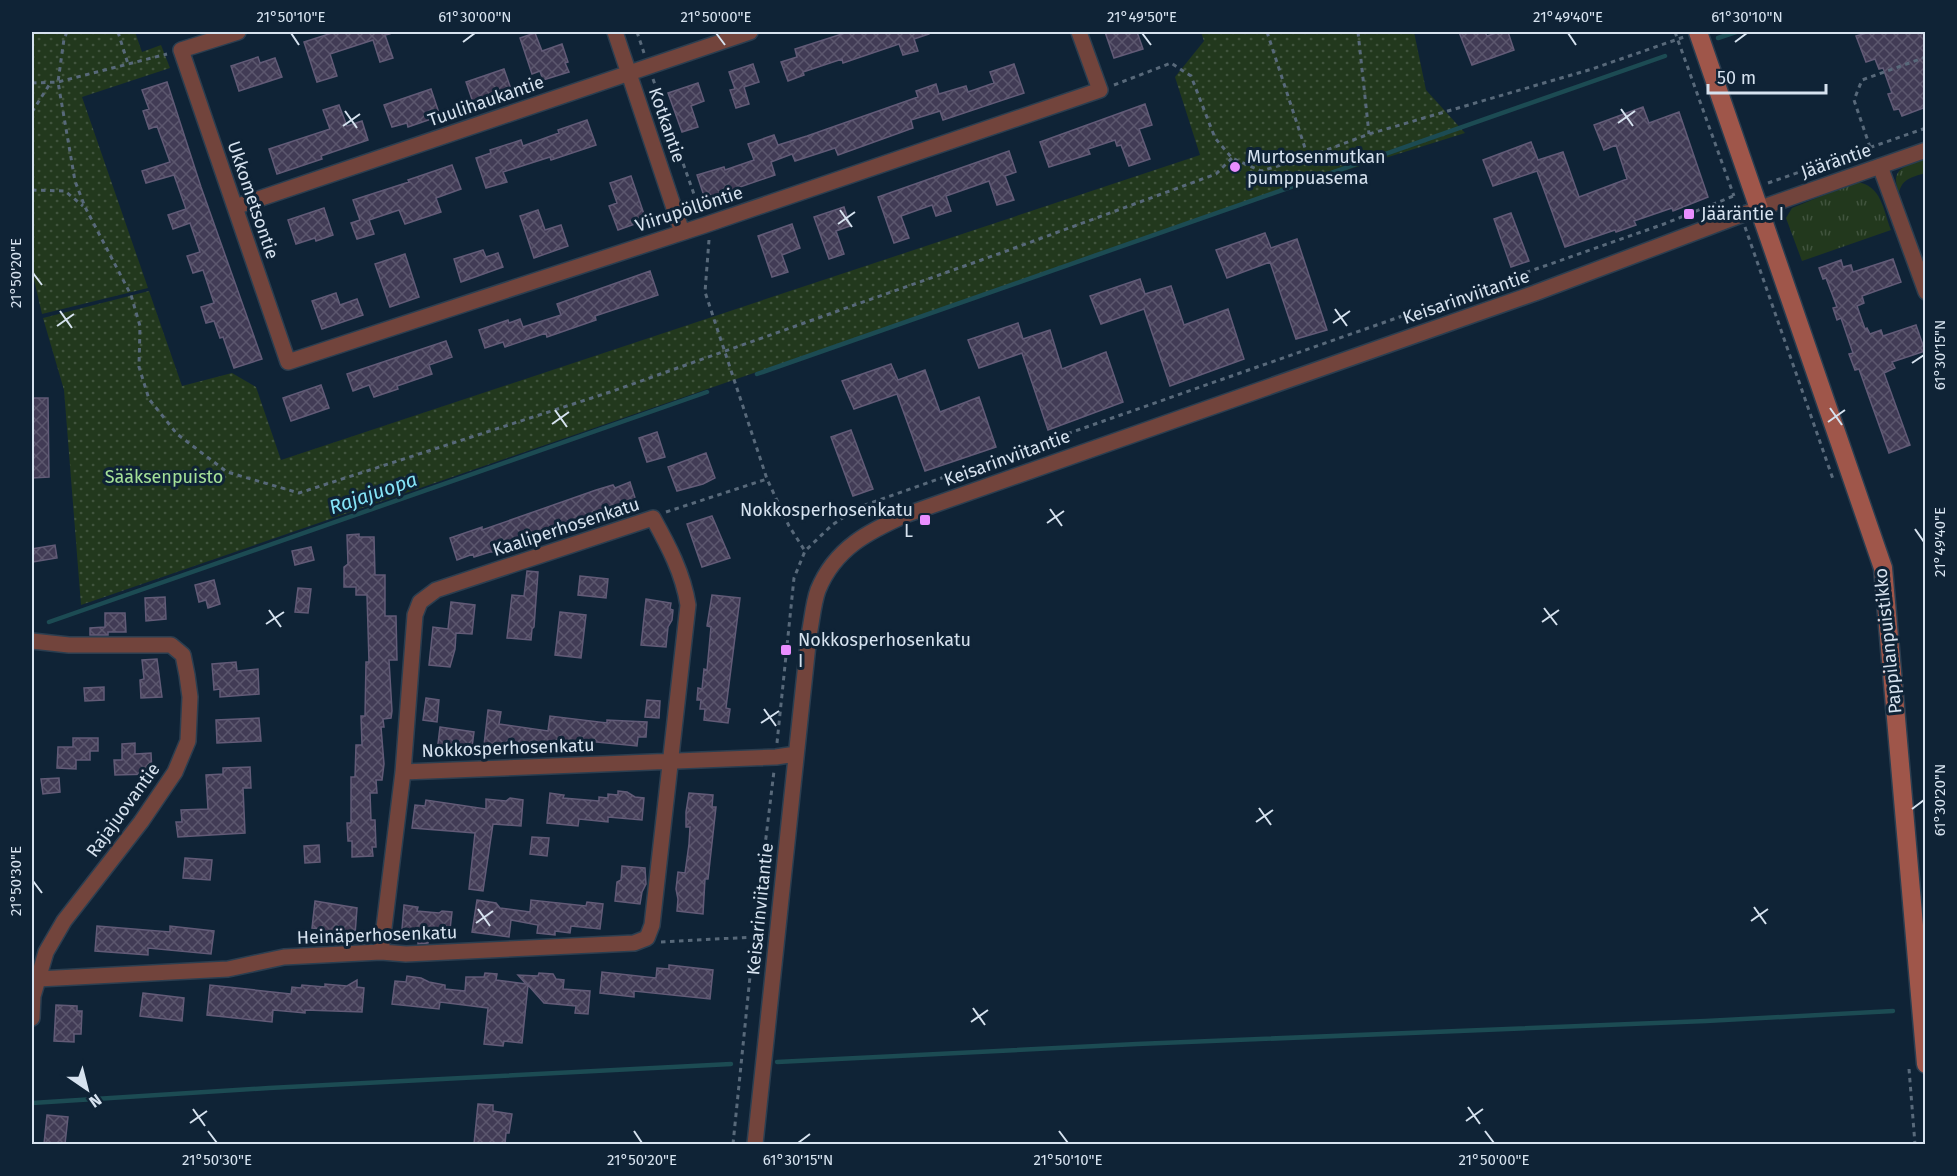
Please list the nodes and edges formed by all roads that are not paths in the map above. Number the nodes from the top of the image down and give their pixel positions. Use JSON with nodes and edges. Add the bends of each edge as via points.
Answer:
{"nodes":[{"id":1,"x":238,"y":32,"type":"edge"},
{"id":2,"x":615,"y":32,"type":"edge"},
{"id":3,"x":750,"y":32,"type":"edge"},
{"id":4,"x":1079,"y":32,"type":"edge"},
{"id":5,"x":1698,"y":32,"type":"edge"},
{"id":6,"x":629,"y":73,"type":"junction"},
{"id":7,"x":1926,"y":150,"type":"edge"},
{"id":8,"x":1880,"y":166,"type":"junction"},
{"id":9,"x":234,"y":207,"type":"junction"},
{"id":10,"x":1760,"y":208,"type":"junction"},
{"id":11,"x":682,"y":232,"type":"junction"},
{"id":12,"x":1920,"y":258,"type":"edge"},
{"id":13,"x":1926,"y":292,"type":"edge"},
{"id":14,"x":288,"y":362,"type":"joint"},
{"id":15,"x":32,"y":641,"type":"edge"},
{"id":16,"x":796,"y":754,"type":"junction"},
{"id":17,"x":672,"y":761,"type":"junction"},
{"id":18,"x":403,"y":772,"type":"junction"},
{"id":19,"x":381,"y":952,"type":"junction"},
{"id":20,"x":38,"y":979,"type":"junction"},
{"id":21,"x":32,"y":1018,"type":"edge"},
{"id":22,"x":1917,"y":1063,"type":"edge"},
{"id":23,"x":755,"y":1144,"type":"edge"}],
"edges":[{"from":1,"to":9,"type":"street","name":"Ukkometsontie","via":[[181,50]]},
{"from":2,"to":6,"type":"street","name":"Kotkantie"},
{"from":3,"to":6,"type":"street","name":"Tuulihaukantie"},
{"from":4,"to":11,"type":"street","name":"Viirupöllöntie","via":[[1100,90]]},
{"from":5,"to":10,"type":"street","name":"Pappilanpuistikko"},
{"from":6,"to":9,"type":"street","name":"Tuulihaukantie"},
{"from":6,"to":11,"type":"street","name":"Kotkantie"},
{"from":7,"to":8,"type":"street","name":"Jääräntie"},
{"from":8,"to":10,"type":"street","name":"Jääräntie"},
{"from":8,"to":12,"type":"street"},
{"from":9,"to":14,"type":"street","name":"Ukkometsontie"},
{"from":10,"to":16,"type":"street","name":"Keisarinviitantie","via":[[1535,293],[963,494],[870,531],[841,553],[817,592]]},
{"from":10,"to":22,"type":"street","name":"Pappilanpuistikko","via":[[1883,568]]},
{"from":11,"to":14,"type":"street","name":"Viirupöllöntie"},
{"from":12,"to":13,"type":"street"},
{"from":15,"to":20,"type":"street","name":"Rajajuovantie","via":[[171,645],[183,655],[190,697],[188,741],[175,771],[64,921],[46,952]]},
{"from":16,"to":17,"type":"street","name":"Nokkosperhosenkatu"},
{"from":16,"to":23,"type":"street","name":"Keisarinviitantie"},
{"from":17,"to":18,"type":"street","name":"Nokkosperhosenkatu"},
{"from":17,"to":18,"type":"street","name":"Kaaliperhosenkatu","via":[[688,605],[685,586],[653,518],[436,590],[420,602],[415,615]]},
{"from":17,"to":19,"type":"street","name":"Heinäperhosenkatu","via":[[652,925],[647,938],[634,943]]},
{"from":18,"to":19,"type":"street","name":"Nokkosperhosenkatu"},
{"from":19,"to":20,"type":"street","name":"Heinäperhosenkatu","via":[[284,957],[228,969]]},
{"from":20,"to":21,"type":"street","name":"Rajajuovantie"}]}
